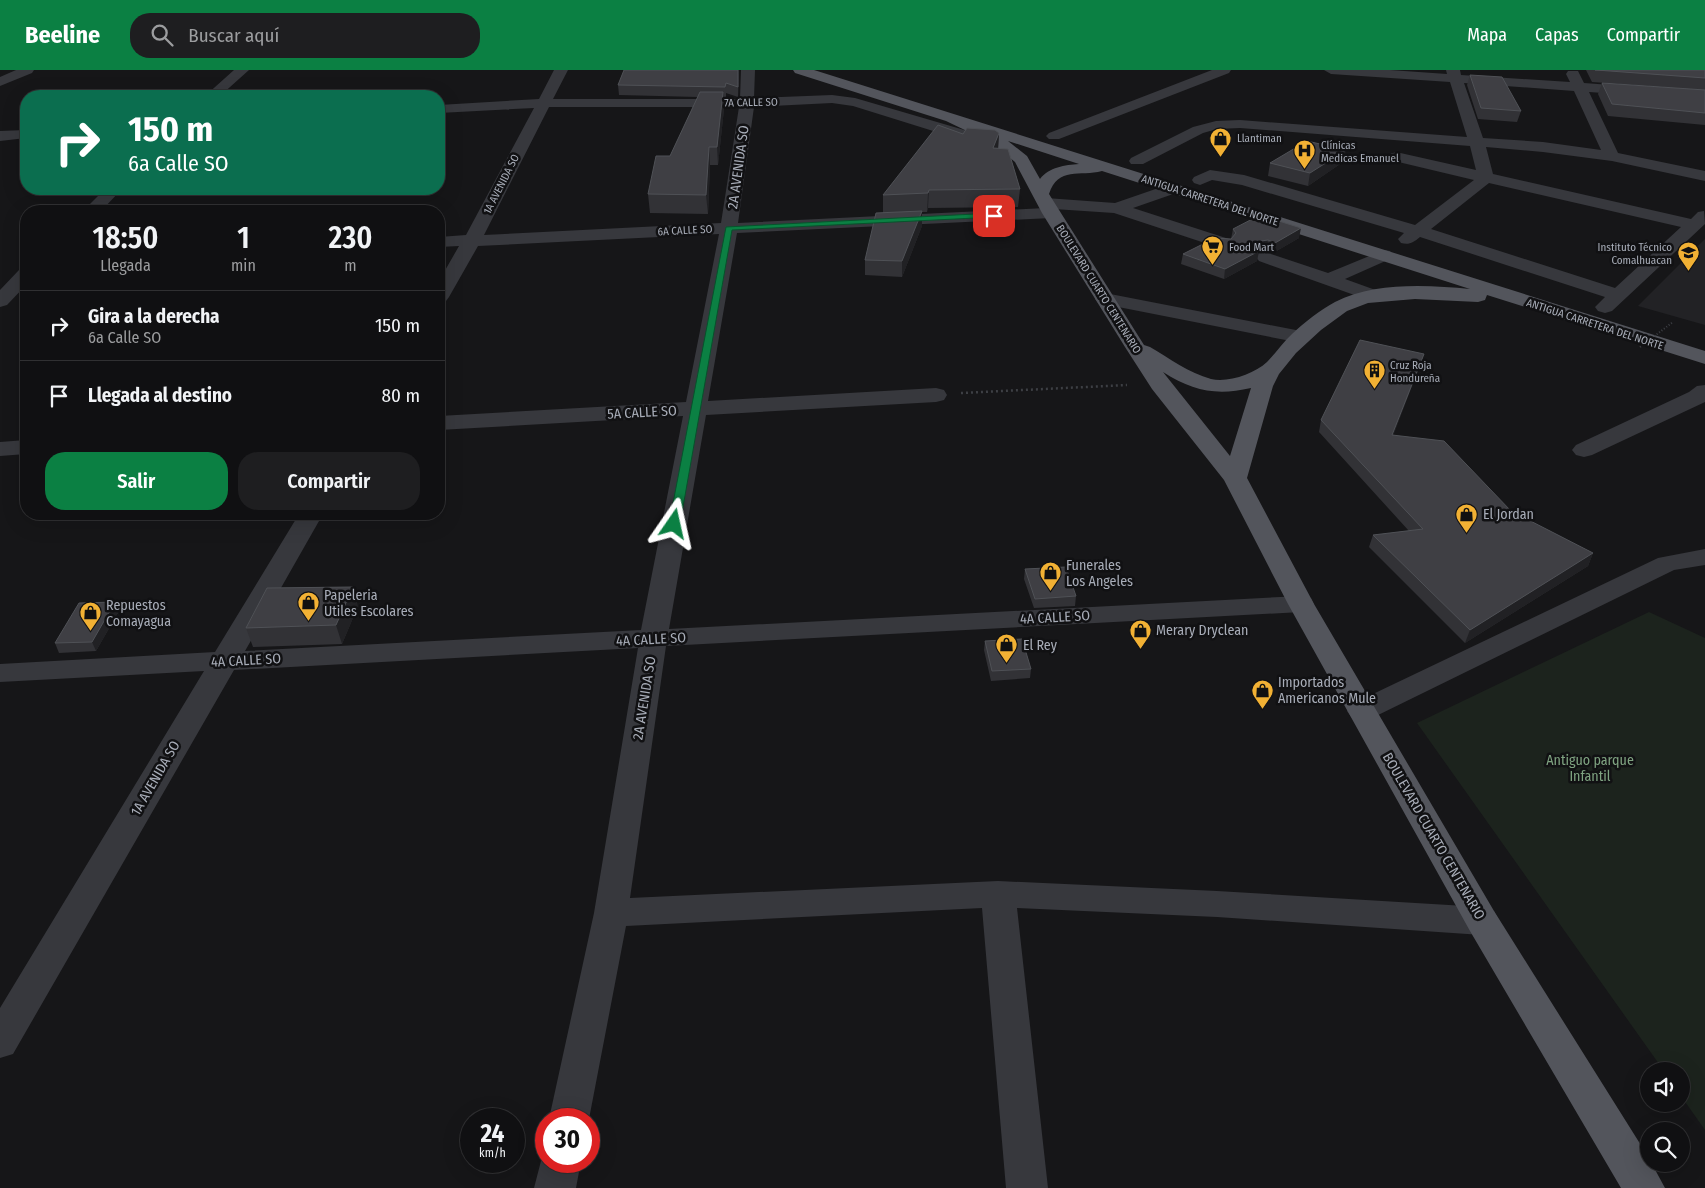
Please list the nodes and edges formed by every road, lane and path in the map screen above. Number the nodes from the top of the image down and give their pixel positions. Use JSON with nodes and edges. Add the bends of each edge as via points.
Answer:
{"nodes":[{"id":1,"x":26,"y":70,"type":"edge"},
{"id":2,"x":242,"y":70,"type":"edge"},
{"id":3,"x":561,"y":70,"type":"edge"},
{"id":4,"x":748,"y":70,"type":"edge"},
{"id":5,"x":800,"y":70,"type":"edge"},
{"id":6,"x":840,"y":70,"type":"edge"},
{"id":7,"x":1224,"y":70,"type":"edge"},
{"id":8,"x":1331,"y":70,"type":"edge"},
{"id":9,"x":1572,"y":70,"type":"edge"},
{"id":10,"x":1454,"y":74,"type":"edge"},
{"id":11,"x":0,"y":82,"type":"edge"},
{"id":12,"x":1580,"y":88,"type":"junction"},
{"id":13,"x":219,"y":90,"type":"edge"},
{"id":14,"x":1705,"y":96,"type":"edge"},
{"id":15,"x":542,"y":103,"type":"junction"},
{"id":16,"x":747,"y":103,"type":"junction"},
{"id":17,"x":445,"y":109,"type":"edge"},
{"id":18,"x":951,"y":118,"type":"junction"},
{"id":19,"x":20,"y":134,"type":"edge"},
{"id":20,"x":0,"y":136,"type":"edge"},
{"id":21,"x":1054,"y":136,"type":"junction"},
{"id":22,"x":997,"y":140,"type":"junction"},
{"id":23,"x":1072,"y":141,"type":"dead end"},
{"id":24,"x":1477,"y":143,"type":"junction"},
{"id":25,"x":1612,"y":156,"type":"junction"},
{"id":26,"x":1396,"y":157,"type":"dead end"},
{"id":27,"x":1132,"y":160,"type":"joint"},
{"id":28,"x":1110,"y":168,"type":"junction"},
{"id":29,"x":1164,"y":170,"type":"junction"},
{"id":30,"x":1705,"y":176,"type":"edge"},
{"id":31,"x":1486,"y":178,"type":"junction"},
{"id":32,"x":1200,"y":180,"type":"junction"},
{"id":33,"x":1173,"y":188,"type":"junction"},
{"id":34,"x":108,"y":195,"type":"edge"},
{"id":35,"x":1046,"y":203,"type":"junction"},
{"id":36,"x":97,"y":205,"type":"edge"},
{"id":37,"x":1116,"y":208,"type":"junction"},
{"id":38,"x":1700,"y":220,"type":"edge"},
{"id":39,"x":729,"y":228,"type":"junction"},
{"id":40,"x":1418,"y":231,"type":"junction"},
{"id":41,"x":472,"y":240,"type":"junction"},
{"id":42,"x":445,"y":242,"type":"edge"},
{"id":43,"x":1223,"y":243,"type":"edge"},
{"id":44,"x":1402,"y":243,"type":"junction"},
{"id":45,"x":1384,"y":255,"type":"junction"},
{"id":46,"x":1265,"y":257,"type":"dead end"},
{"id":47,"x":0,"y":273,"type":"edge"},
{"id":48,"x":20,"y":273,"type":"edge"},
{"id":49,"x":20,"y":279,"type":"edge"},
{"id":50,"x":1328,"y":280,"type":"junction"},
{"id":51,"x":445,"y":287,"type":"edge"},
{"id":52,"x":1619,"y":295,"type":"junction"},
{"id":53,"x":1374,"y":296,"type":"junction"},
{"id":54,"x":1105,"y":299,"type":"junction"},
{"id":55,"x":0,"y":301,"type":"edge"},
{"id":56,"x":1603,"y":309,"type":"junction"},
{"id":57,"x":1583,"y":321,"type":"junction"},
{"id":58,"x":1670,"y":325,"type":"joint"},
{"id":59,"x":1301,"y":337,"type":"junction"},
{"id":60,"x":1135,"y":347,"type":"junction"},
{"id":61,"x":1640,"y":348,"type":"dead end"},
{"id":62,"x":1705,"y":358,"type":"edge"},
{"id":63,"x":1272,"y":368,"type":"junction"},
{"id":64,"x":1160,"y":384,"type":"junction"},
{"id":65,"x":1705,"y":391,"type":"edge"},
{"id":66,"x":936,"y":395,"type":"joint"},
{"id":67,"x":696,"y":409,"type":"junction"},
{"id":68,"x":445,"y":423,"type":"edge"},
{"id":69,"x":20,"y":447,"type":"edge"},
{"id":70,"x":0,"y":448,"type":"edge"},
{"id":71,"x":1584,"y":450,"type":"dead end"},
{"id":72,"x":1235,"y":478,"type":"junction"},
{"id":73,"x":307,"y":520,"type":"edge"},
{"id":74,"x":1705,"y":557,"type":"edge"},
{"id":75,"x":1301,"y":604,"type":"junction"},
{"id":76,"x":653,"y":639,"type":"junction"},
{"id":77,"x":224,"y":661,"type":"junction"},
{"id":78,"x":0,"y":674,"type":"edge"},
{"id":79,"x":1362,"y":712,"type":"junction"},
{"id":80,"x":998,"y":894,"type":"junction"},
{"id":81,"x":611,"y":913,"type":"junction"},
{"id":82,"x":1482,"y":921,"type":"junction"},
{"id":83,"x":0,"y":1042,"type":"edge"},
{"id":84,"x":572,"y":1108,"type":"edge"},
{"id":85,"x":559,"y":1173,"type":"edge"},
{"id":86,"x":556,"y":1188,"type":"edge"},
{"id":87,"x":1027,"y":1188,"type":"edge"},
{"id":88,"x":1644,"y":1188,"type":"edge"}],
"edges":[{"from":1,"to":11,"type":"street"},
{"from":2,"to":13,"type":"street"},
{"from":3,"to":15,"type":"street","name":"1A AVENIDA SO"},
{"from":4,"to":16,"type":"street","name":"2A AVENIDA SO"},
{"from":5,"to":18,"type":"main road","name":"ANTIGUA CARRETERA DEL NORTE"},
{"from":6,"to":21,"type":"main road"},
{"from":7,"to":21,"type":"street"},
{"from":8,"to":10,"type":"street"},
{"from":9,"to":12,"type":"street"},
{"from":10,"to":12,"type":"street"},
{"from":10,"to":24,"type":"street"},
{"from":12,"to":14,"type":"street"},
{"from":12,"to":25,"type":"street"},
{"from":15,"to":16,"type":"street","name":"7A CALLE SO"},
{"from":15,"to":17,"type":"street","name":"7A CALLE SO"},
{"from":15,"to":41,"type":"street","name":"1A AVENIDA SO"},
{"from":16,"to":22,"type":"street","name":"7A CALLE SO","via":[[844,100],[962,135]]},
{"from":16,"to":39,"type":"street","name":"2A AVENIDA SO"},
{"from":18,"to":22,"type":"main road","name":"BOULEVARD CUARTO CENTENARIO"},
{"from":18,"to":28,"type":"main road","name":"ANTIGUA CARRETERA DEL NORTE"},
{"from":19,"to":20,"type":"street"},
{"from":21,"to":23,"type":"main road"},
{"from":22,"to":35,"type":"main road","name":"BOULEVARD CUARTO CENTENARIO","via":[[1021,159]]},
{"from":24,"to":25,"type":"street"},
{"from":24,"to":27,"type":"street","via":[[1232,124],[1198,130]]},
{"from":24,"to":31,"type":"street"},
{"from":25,"to":30,"type":"street"},
{"from":26,"to":31,"type":"street"},
{"from":27,"to":29,"type":"main road","name":"ANTIGUA CARRETERA DEL NORTE"},
{"from":28,"to":29,"type":"main road"},
{"from":28,"to":33,"type":"main road","name":"ANTIGUA CARRETERA DEL NORTE"},
{"from":28,"to":35,"type":"main road","via":[[1059,172],[1045,181]]},
{"from":29,"to":32,"type":"main road","name":"ANTIGUA CARRETERA DEL NORTE"},
{"from":31,"to":38,"type":"street"},
{"from":31,"to":40,"type":"street"},
{"from":32,"to":40,"type":"street","via":[[1210,175],[1244,180]]},
{"from":32,"to":44,"type":"main road","name":"ANTIGUA CARRETERA DEL NORTE"},
{"from":33,"to":37,"type":"street"},
{"from":33,"to":45,"type":"main road","name":"ANTIGUA CARRETERA DEL NORTE"},
{"from":34,"to":36,"type":"street"},
{"from":35,"to":37,"type":"street","name":"6A CALLE SO"},
{"from":35,"to":39,"type":"street","name":"6A CALLE SO"},
{"from":35,"to":54,"type":"main road","name":"BOULEVARD CUARTO CENTENARIO"},
{"from":37,"to":43,"type":"street"},
{"from":38,"to":52,"type":"street"},
{"from":39,"to":41,"type":"street","name":"6A CALLE SO"},
{"from":39,"to":67,"type":"street","name":"2A AVENIDA SO"},
{"from":40,"to":44,"type":"street"},
{"from":40,"to":52,"type":"street"},
{"from":41,"to":42,"type":"street","name":"6A CALLE SO"},
{"from":41,"to":51,"type":"street","name":"1A AVENIDA SO"},
{"from":44,"to":56,"type":"main road","name":"ANTIGUA CARRETERA DEL NORTE"},
{"from":45,"to":50,"type":"street"},
{"from":45,"to":57,"type":"main road","name":"ANTIGUA CARRETERA DEL NORTE"},
{"from":46,"to":50,"type":"street"},
{"from":47,"to":48,"type":"street"},
{"from":49,"to":55,"type":"street"},
{"from":50,"to":53,"type":"street"},
{"from":52,"to":56,"type":"street"},
{"from":53,"to":57,"type":"main road","via":[[1423,293],[1498,298]]},
{"from":53,"to":59,"type":"main road","via":[[1352,301]]},
{"from":54,"to":59,"type":"street"},
{"from":54,"to":60,"type":"main road","name":"BOULEVARD CUARTO CENTENARIO"},
{"from":56,"to":58,"type":"main road","name":"ANTIGUA CARRETERA DEL NORTE"},
{"from":57,"to":62,"type":"main road","name":"ANTIGUA CARRETERA DEL NORTE"},
{"from":58,"to":61,"type":"path","bridge":true},
{"from":59,"to":63,"type":"main road"},
{"from":60,"to":63,"type":"main road","via":[[1189,379],[1217,386],[1244,383]]},
{"from":60,"to":64,"type":"main road","name":"BOULEVARD CUARTO CENTENARIO"},
{"from":63,"to":72,"type":"main road","via":[[1261,387]]},
{"from":64,"to":66,"type":"path"},
{"from":64,"to":72,"type":"main road","name":"BOULEVARD CUARTO CENTENARIO"},
{"from":65,"to":71,"type":"street"},
{"from":66,"to":67,"type":"street","name":"5A CALLE SO"},
{"from":67,"to":68,"type":"street","name":"5A CALLE SO"},
{"from":67,"to":76,"type":"street","name":"2A AVENIDA SO"},
{"from":69,"to":70,"type":"street"},
{"from":72,"to":75,"type":"main road","name":"BOULEVARD CUARTO CENTENARIO"},
{"from":73,"to":77,"type":"street","name":"1A AVENIDA SO"},
{"from":74,"to":79,"type":"street","via":[[1667,563]]},
{"from":75,"to":76,"type":"street","name":"4A CALLE SO"},
{"from":75,"to":79,"type":"main road","name":"BOULEVARD CUARTO CENTENARIO"},
{"from":76,"to":77,"type":"street","name":"4A CALLE SO"},
{"from":76,"to":81,"type":"street","name":"2A AVENIDA SO"},
{"from":77,"to":78,"type":"street","name":"4A CALLE SO"},
{"from":77,"to":83,"type":"street","name":"1A AVENIDA SO"},
{"from":79,"to":82,"type":"main road","name":"BOULEVARD CUARTO CENTENARIO"},
{"from":80,"to":81,"type":"street"},
{"from":80,"to":82,"type":"street"},
{"from":80,"to":87,"type":"street"},
{"from":81,"to":84,"type":"street","name":"2A AVENIDA SO"},
{"from":82,"to":88,"type":"main road","name":"BOULEVARD CUARTO CENTENARIO"},
{"from":85,"to":86,"type":"street"}]}
